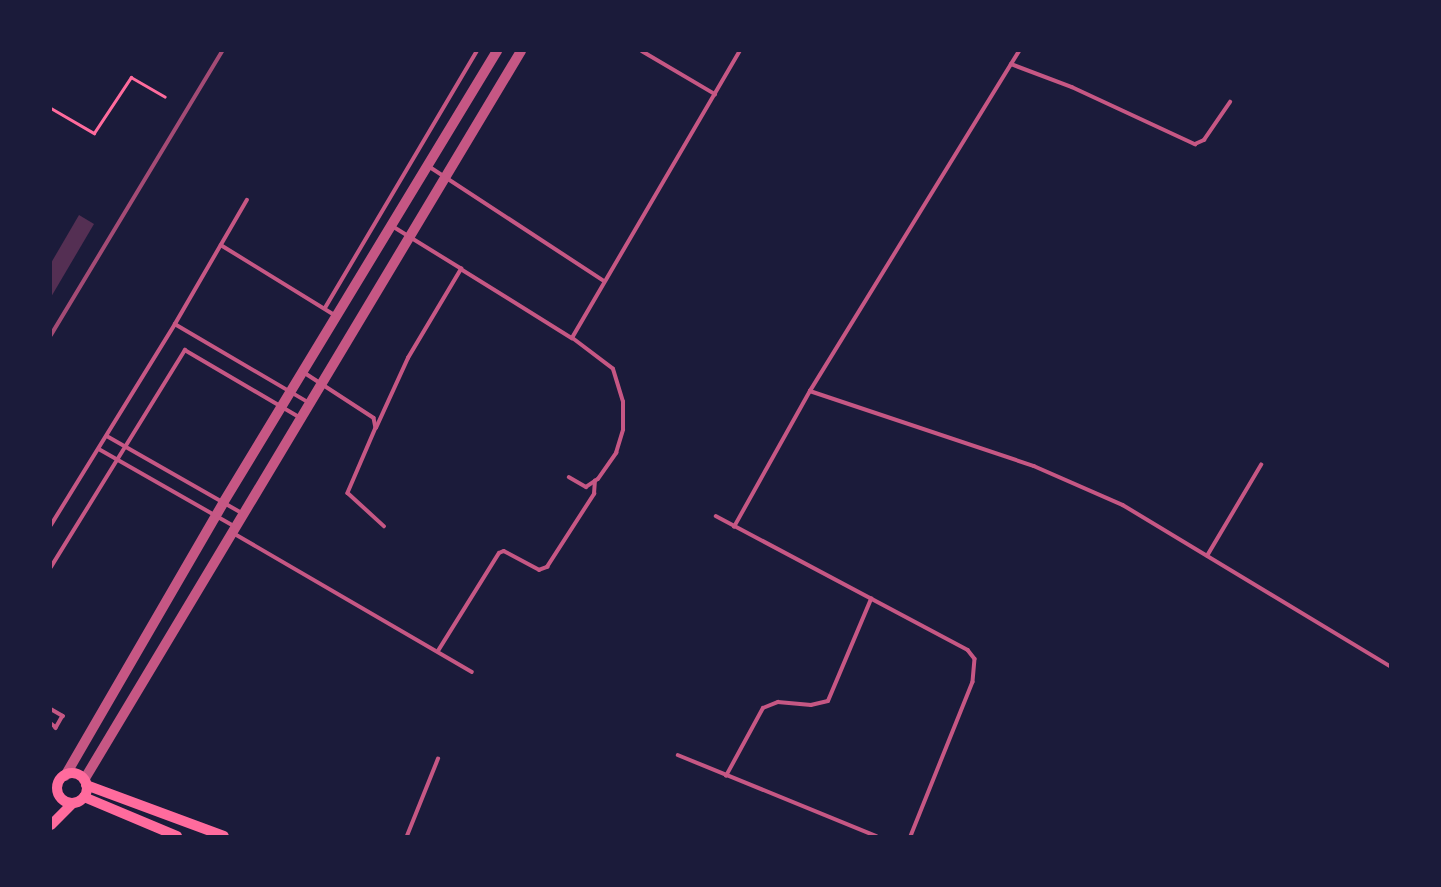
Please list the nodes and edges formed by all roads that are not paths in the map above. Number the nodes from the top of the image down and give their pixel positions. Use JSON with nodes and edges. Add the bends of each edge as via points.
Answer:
{"nodes":[{"id":1,"x":477,"y":51,"type":"edge"},
{"id":2,"x":497,"y":51,"type":"edge"},
{"id":3,"x":521,"y":51,"type":"edge"},
{"id":4,"x":642,"y":51,"type":"edge"},
{"id":5,"x":740,"y":51,"type":"edge"},
{"id":6,"x":1019,"y":51,"type":"edge"},
{"id":7,"x":1011,"y":64,"type":"junction"},
{"id":8,"x":715,"y":94,"type":"junction"},
{"id":9,"x":1230,"y":102,"type":"dead end"},
{"id":10,"x":428,"y":165,"type":"junction"},
{"id":11,"x":446,"y":177,"type":"junction"},
{"id":12,"x":247,"y":200,"type":"dead end"},
{"id":13,"x":391,"y":226,"type":"junction"},
{"id":14,"x":409,"y":237,"type":"junction"},
{"id":15,"x":221,"y":245,"type":"junction"},
{"id":16,"x":461,"y":269,"type":"junction"},
{"id":17,"x":604,"y":281,"type":"junction"},
{"id":18,"x":325,"y":308,"type":"junction"},
{"id":19,"x":337,"y":316,"type":"junction"},
{"id":20,"x":175,"y":324,"type":"junction"},
{"id":21,"x":572,"y":338,"type":"junction"},
{"id":22,"x":303,"y":372,"type":"junction"},
{"id":23,"x":320,"y":382,"type":"junction"},
{"id":24,"x":810,"y":391,"type":"junction"},
{"id":25,"x":291,"y":392,"type":"junction"},
{"id":26,"x":308,"y":402,"type":"junction"},
{"id":27,"x":282,"y":407,"type":"junction"},
{"id":28,"x":299,"y":417,"type":"junction"},
{"id":29,"x":376,"y":428,"type":"junction"},
{"id":30,"x":107,"y":436,"type":"junction"},
{"id":31,"x":125,"y":447,"type":"junction"},
{"id":32,"x":99,"y":449,"type":"junction"},
{"id":33,"x":118,"y":459,"type":"junction"},
{"id":34,"x":1261,"y":465,"type":"dead end"},
{"id":35,"x":569,"y":477,"type":"dead end"},
{"id":36,"x":595,"y":481,"type":"junction"},
{"id":37,"x":223,"y":503,"type":"junction"},
{"id":38,"x":242,"y":513,"type":"junction"},
{"id":39,"x":216,"y":516,"type":"junction"},
{"id":40,"x":716,"y":516,"type":"dead end"},
{"id":41,"x":51,"y":525,"type":"edge"},
{"id":42,"x":384,"y":526,"type":"dead end"},
{"id":43,"x":734,"y":527,"type":"junction"},
{"id":44,"x":232,"y":529,"type":"junction"},
{"id":45,"x":1206,"y":556,"type":"junction"},
{"id":46,"x":51,"y":567,"type":"edge"},
{"id":47,"x":871,"y":599,"type":"junction"},
{"id":48,"x":438,"y":651,"type":"junction"},
{"id":49,"x":1390,"y":666,"type":"edge"},
{"id":50,"x":472,"y":671,"type":"dead end"},
{"id":51,"x":51,"y":709,"type":"edge"},
{"id":52,"x":51,"y":724,"type":"edge"},
{"id":53,"x":678,"y":755,"type":"dead end"},
{"id":54,"x":438,"y":759,"type":"dead end"},
{"id":55,"x":726,"y":775,"type":"junction"},
{"id":56,"x":62,"y":779,"type":"junction"},
{"id":57,"x":85,"y":782,"type":"junction"},
{"id":58,"x":51,"y":796,"type":"edge"},
{"id":59,"x":79,"y":800,"type":"junction"},
{"id":60,"x":51,"y":825,"type":"edge"},
{"id":61,"x":177,"y":836,"type":"edge"},
{"id":62,"x":224,"y":836,"type":"edge"},
{"id":63,"x":407,"y":836,"type":"edge"},
{"id":64,"x":876,"y":836,"type":"edge"},
{"id":65,"x":911,"y":836,"type":"edge"}],
"edges":[{"from":1,"to":18,"type":"lane"},
{"from":2,"to":10,"type":"street"},
{"from":3,"to":11,"type":"street"},
{"from":4,"to":8,"type":"lane"},
{"from":5,"to":8,"type":"lane"},
{"from":6,"to":7,"type":"lane"},
{"from":7,"to":9,"type":"lane","via":[[1072,87],[1195,145],[1204,140]]},
{"from":7,"to":24,"type":"lane"},
{"from":8,"to":17,"type":"lane"},
{"from":10,"to":11,"type":"lane"},
{"from":10,"to":13,"type":"street"},
{"from":11,"to":14,"type":"street"},
{"from":11,"to":17,"type":"lane"},
{"from":12,"to":15,"type":"lane"},
{"from":13,"to":14,"type":"lane"},
{"from":13,"to":19,"type":"street"},
{"from":14,"to":16,"type":"lane"},
{"from":14,"to":23,"type":"street"},
{"from":15,"to":18,"type":"lane"},
{"from":15,"to":20,"type":"lane"},
{"from":16,"to":21,"type":"lane"},
{"from":16,"to":29,"type":"lane","via":[[408,358]]},
{"from":17,"to":21,"type":"lane"},
{"from":18,"to":19,"type":"lane"},
{"from":19,"to":22,"type":"street"},
{"from":20,"to":25,"type":"lane"},
{"from":20,"to":30,"type":"lane"},
{"from":21,"to":36,"type":"lane","via":[[613,369],[623,402],[616,453]]},
{"from":22,"to":23,"type":"lane"},
{"from":22,"to":25,"type":"street"},
{"from":23,"to":26,"type":"street"},
{"from":23,"to":29,"type":"lane","via":[[369,413]]},
{"from":24,"to":43,"type":"lane"},
{"from":24,"to":45,"type":"lane","via":[[1034,466],[1123,505]]},
{"from":25,"to":26,"type":"lane"},
{"from":25,"to":27,"type":"street"},
{"from":26,"to":28,"type":"street"},
{"from":27,"to":28,"type":"lane"},
{"from":27,"to":31,"type":"lane","via":[[185,350]]},
{"from":27,"to":37,"type":"street"},
{"from":28,"to":38,"type":"street"},
{"from":29,"to":42,"type":"lane","via":[[348,493]]},
{"from":30,"to":31,"type":"lane"},
{"from":30,"to":32,"type":"lane"},
{"from":31,"to":33,"type":"lane"},
{"from":31,"to":37,"type":"lane"},
{"from":32,"to":33,"type":"lane"},
{"from":32,"to":41,"type":"lane"},
{"from":33,"to":39,"type":"lane"},
{"from":33,"to":46,"type":"lane"},
{"from":34,"to":45,"type":"lane"},
{"from":35,"to":36,"type":"lane","via":[[586,487]]},
{"from":36,"to":48,"type":"lane","via":[[594,494],[547,568],[499,553]]},
{"from":37,"to":38,"type":"lane"},
{"from":37,"to":39,"type":"street"},
{"from":38,"to":44,"type":"street"},
{"from":39,"to":44,"type":"lane"},
{"from":39,"to":56,"type":"street"},
{"from":40,"to":43,"type":"lane"},
{"from":43,"to":47,"type":"lane"},
{"from":44,"to":48,"type":"lane"},
{"from":44,"to":57,"type":"street"},
{"from":45,"to":49,"type":"lane"},
{"from":47,"to":55,"type":"lane","via":[[828,701],[811,705],[778,702],[763,708]]},
{"from":47,"to":65,"type":"lane","via":[[968,650],[975,659],[974,682]]},
{"from":48,"to":50,"type":"lane"},
{"from":51,"to":52,"type":"lane","via":[[63,716],[56,728]]},
{"from":53,"to":55,"type":"lane"},
{"from":54,"to":63,"type":"lane"},
{"from":55,"to":64,"type":"lane"},
{"from":56,"to":57,"type":"main road","via":[[74,774]]},
{"from":56,"to":58,"type":"main road"},
{"from":56,"to":59,"type":"main road","via":[[62,799]]},
{"from":57,"to":59,"type":"main road"},
{"from":57,"to":62,"type":"main road"},
{"from":59,"to":60,"type":"main road"},
{"from":59,"to":61,"type":"main road"}]}
